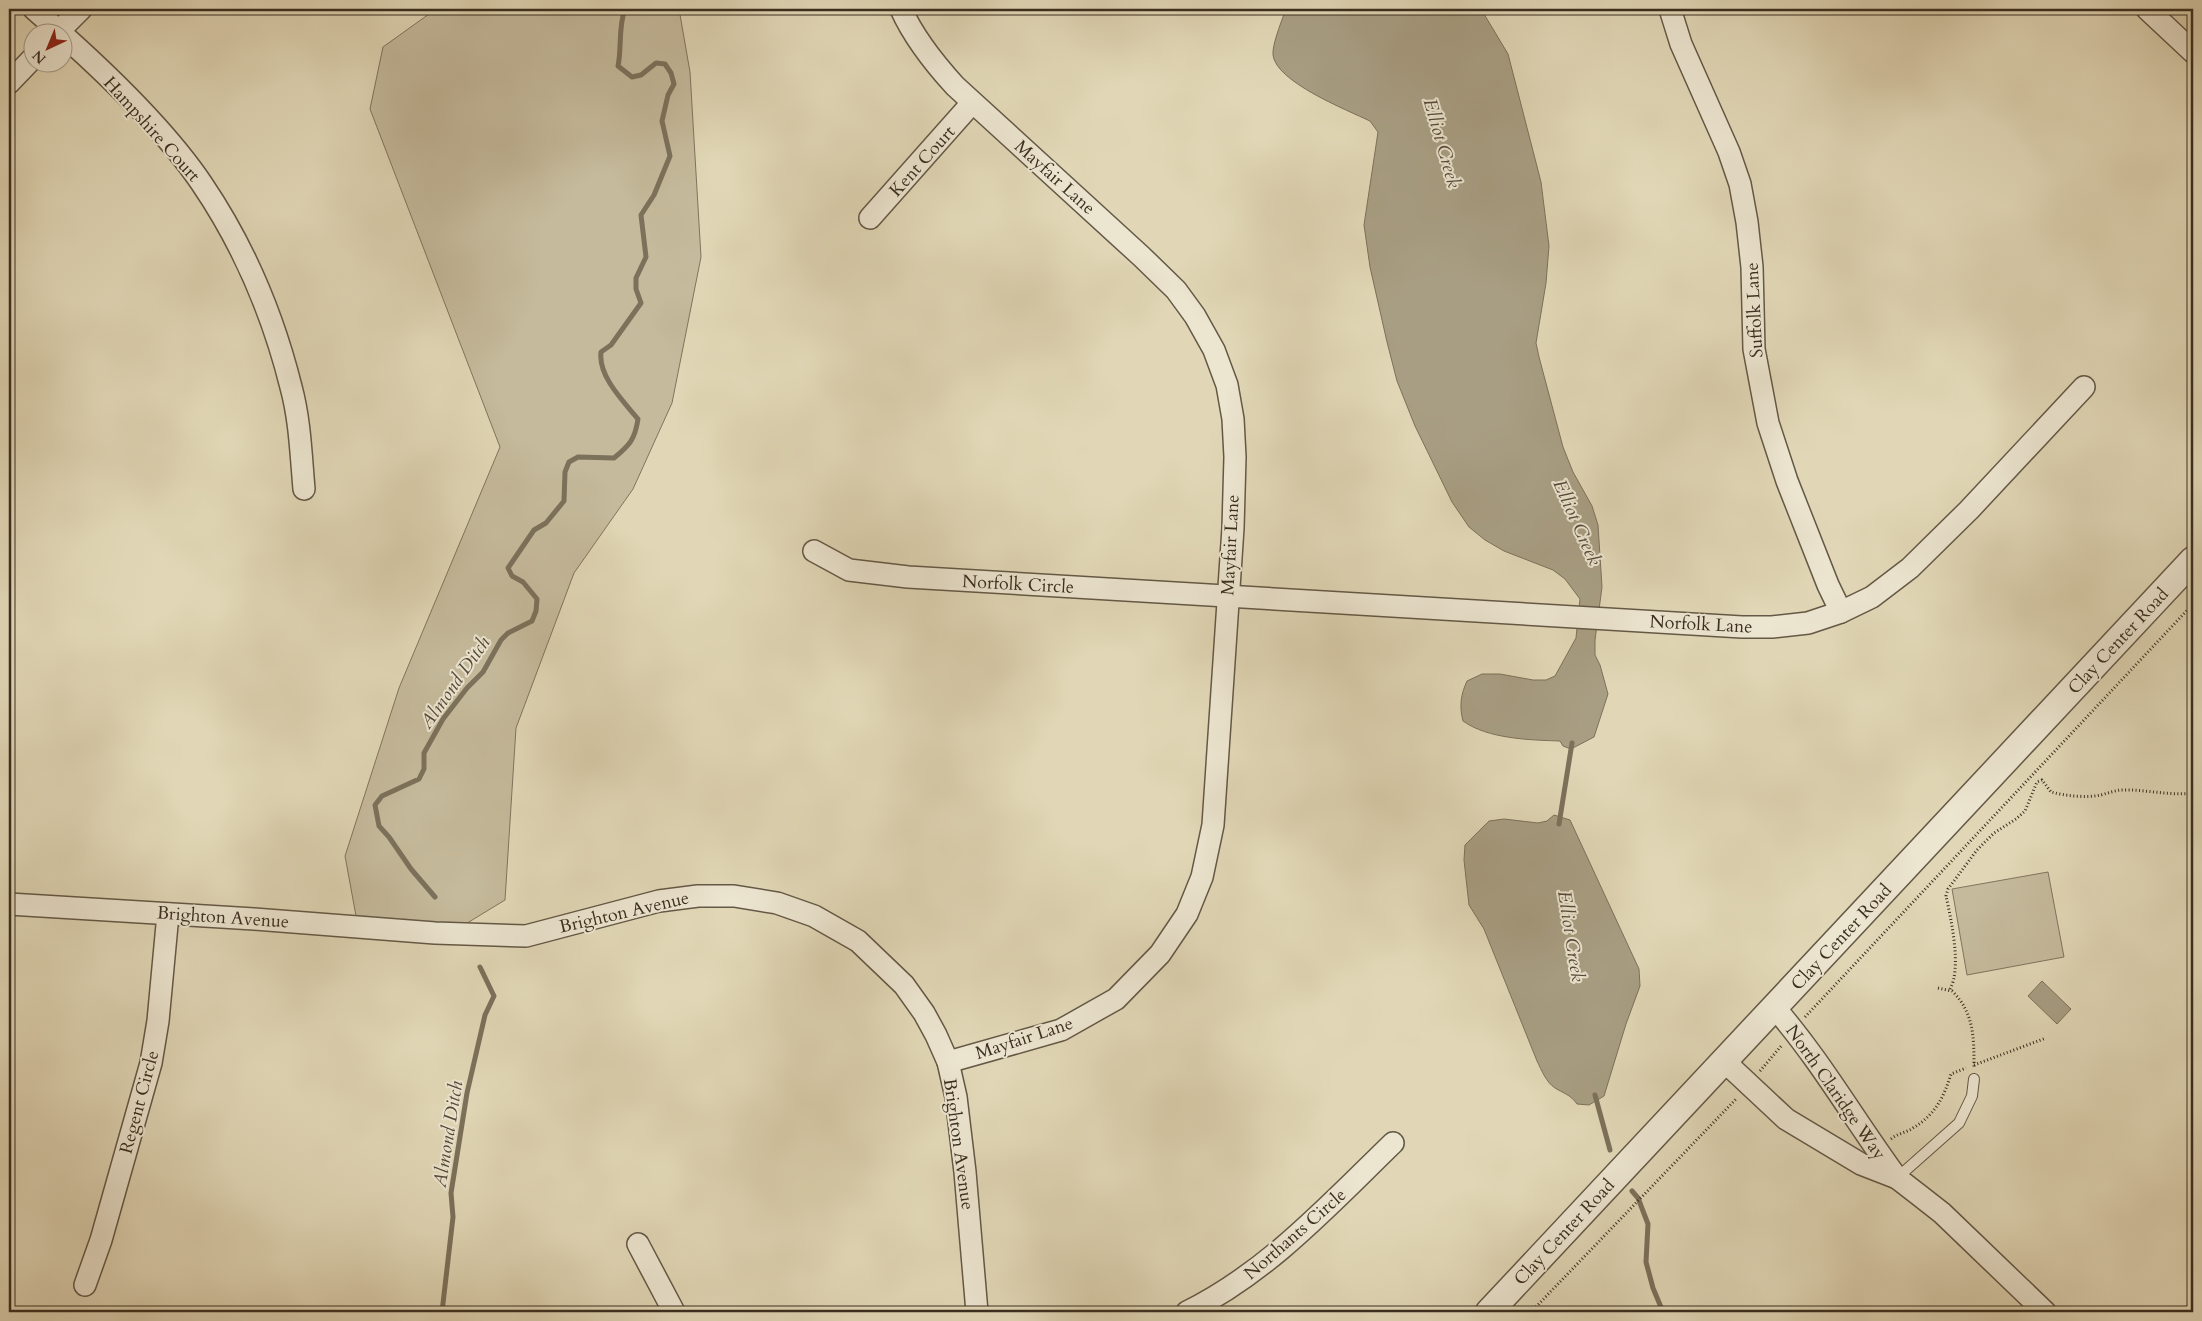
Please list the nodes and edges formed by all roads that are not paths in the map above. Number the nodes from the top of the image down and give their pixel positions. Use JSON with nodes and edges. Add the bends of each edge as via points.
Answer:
{"nodes":[{"id":1,"x":34,"y":9,"type":"edge"},
{"id":2,"x":81,"y":9,"type":"edge"},
{"id":3,"x":901,"y":9,"type":"edge"},
{"id":4,"x":1670,"y":9,"type":"edge"},
{"id":5,"x":2147,"y":9,"type":"edge"},
{"id":6,"x":48,"y":22,"type":"edge"},
{"id":7,"x":70,"y":22,"type":"edge"},
{"id":8,"x":72,"y":45,"type":"edge"},
{"id":9,"x":2193,"y":52,"type":"edge"},
{"id":10,"x":22,"y":69,"type":"edge"},
{"id":11,"x":9,"y":83,"type":"edge"},
{"id":12,"x":972,"y":103,"type":"junction"},
{"id":13,"x":870,"y":218,"type":"dead end"},
{"id":14,"x":2084,"y":387,"type":"dead end"},
{"id":15,"x":304,"y":489,"type":"dead end"},
{"id":16,"x":814,"y":551,"type":"dead end"},
{"id":17,"x":2193,"y":560,"type":"edge"},
{"id":18,"x":1227,"y":597,"type":"junction"},
{"id":19,"x":1841,"y":612,"type":"junction"},
{"id":20,"x":9,"y":904,"type":"edge"},
{"id":21,"x":168,"y":914,"type":"junction"},
{"id":22,"x":1775,"y":1008,"type":"junction"},
{"id":23,"x":1724,"y":1061,"type":"junction"},
{"id":24,"x":948,"y":1062,"type":"junction"},
{"id":25,"x":1974,"y":1079,"type":"road end"},
{"id":26,"x":1393,"y":1143,"type":"dead end"},
{"id":27,"x":1897,"y":1178,"type":"junction"},
{"id":28,"x":638,"y":1244,"type":"dead end"},
{"id":29,"x":85,"y":1285,"type":"dead end"},
{"id":30,"x":674,"y":1312,"type":"edge"},
{"id":31,"x":977,"y":1312,"type":"edge"},
{"id":32,"x":1187,"y":1312,"type":"edge"},
{"id":33,"x":1489,"y":1312,"type":"edge"},
{"id":34,"x":2045,"y":1312,"type":"edge"}],
"edges":[{"from":1,"to":6,"type":"street","name":"Hampshire Court"},
{"from":2,"to":7,"type":"street"},
{"from":3,"to":12,"type":"street","name":"Mayfair Lane","via":[[938,68]]},
{"from":4,"to":19,"type":"street","name":"Suffolk Lane","via":[[1680,44],[1740,184],[1752,267],[1754,349],[1759,385],[1787,481]]},
{"from":5,"to":9,"type":"street"},
{"from":8,"to":15,"type":"street","name":"Hampshire Court","via":[[174,148],[201,182],[239,244],[265,301],[292,388]]},
{"from":10,"to":11,"type":"street"},
{"from":12,"to":13,"type":"street","name":"Kent Court"},
{"from":12,"to":18,"type":"street","name":"Mayfair Lane","via":[[1176,290],[1214,350],[1227,385],[1235,457]]},
{"from":14,"to":19,"type":"street","name":"Norfolk Lane","via":[[1910,568],[1872,597]]},
{"from":16,"to":18,"type":"street","name":"Norfolk Circle","via":[[849,570],[860,572]]},
{"from":17,"to":22,"type":"street","name":"Clay Center Road"},
{"from":18,"to":19,"type":"street","name":"Norfolk Lane","via":[[1772,627],[1808,623]]},
{"from":18,"to":24,"type":"street","name":"Mayfair Lane","via":[[1212,831],[1202,877],[1187,914],[1160,954],[1116,999],[1061,1030]]},
{"from":20,"to":21,"type":"street","name":"Brighton Avenue"},
{"from":21,"to":24,"type":"street","name":"Brighton Avenue","via":[[435,933],[526,936],[659,901],[734,896],[777,903],[858,941],[880,960],[924,1013]]},
{"from":21,"to":29,"type":"street","name":"Regent Circle","via":[[151,1063],[101,1240]]},
{"from":22,"to":23,"type":"street","name":"Clay Center Road"},
{"from":22,"to":27,"type":"street","name":"North Claridge Way","via":[[1816,1058]]},
{"from":23,"to":27,"type":"street","name":"North Claridge Way","via":[[1786,1119],[1811,1136],[1861,1164]]},
{"from":23,"to":33,"type":"street","name":"Clay Center Road"},
{"from":24,"to":31,"type":"street","name":"Brighton Avenue","via":[[962,1144]]},
{"from":25,"to":27,"type":"lane","via":[[1972,1096],[1959,1123]]},
{"from":26,"to":32,"type":"street","name":"Northants Circle","via":[[1275,1256],[1246,1278]]},
{"from":27,"to":34,"type":"street","name":"North Claridge Way","via":[[1942,1213]]},
{"from":28,"to":30,"type":"street"}]}
